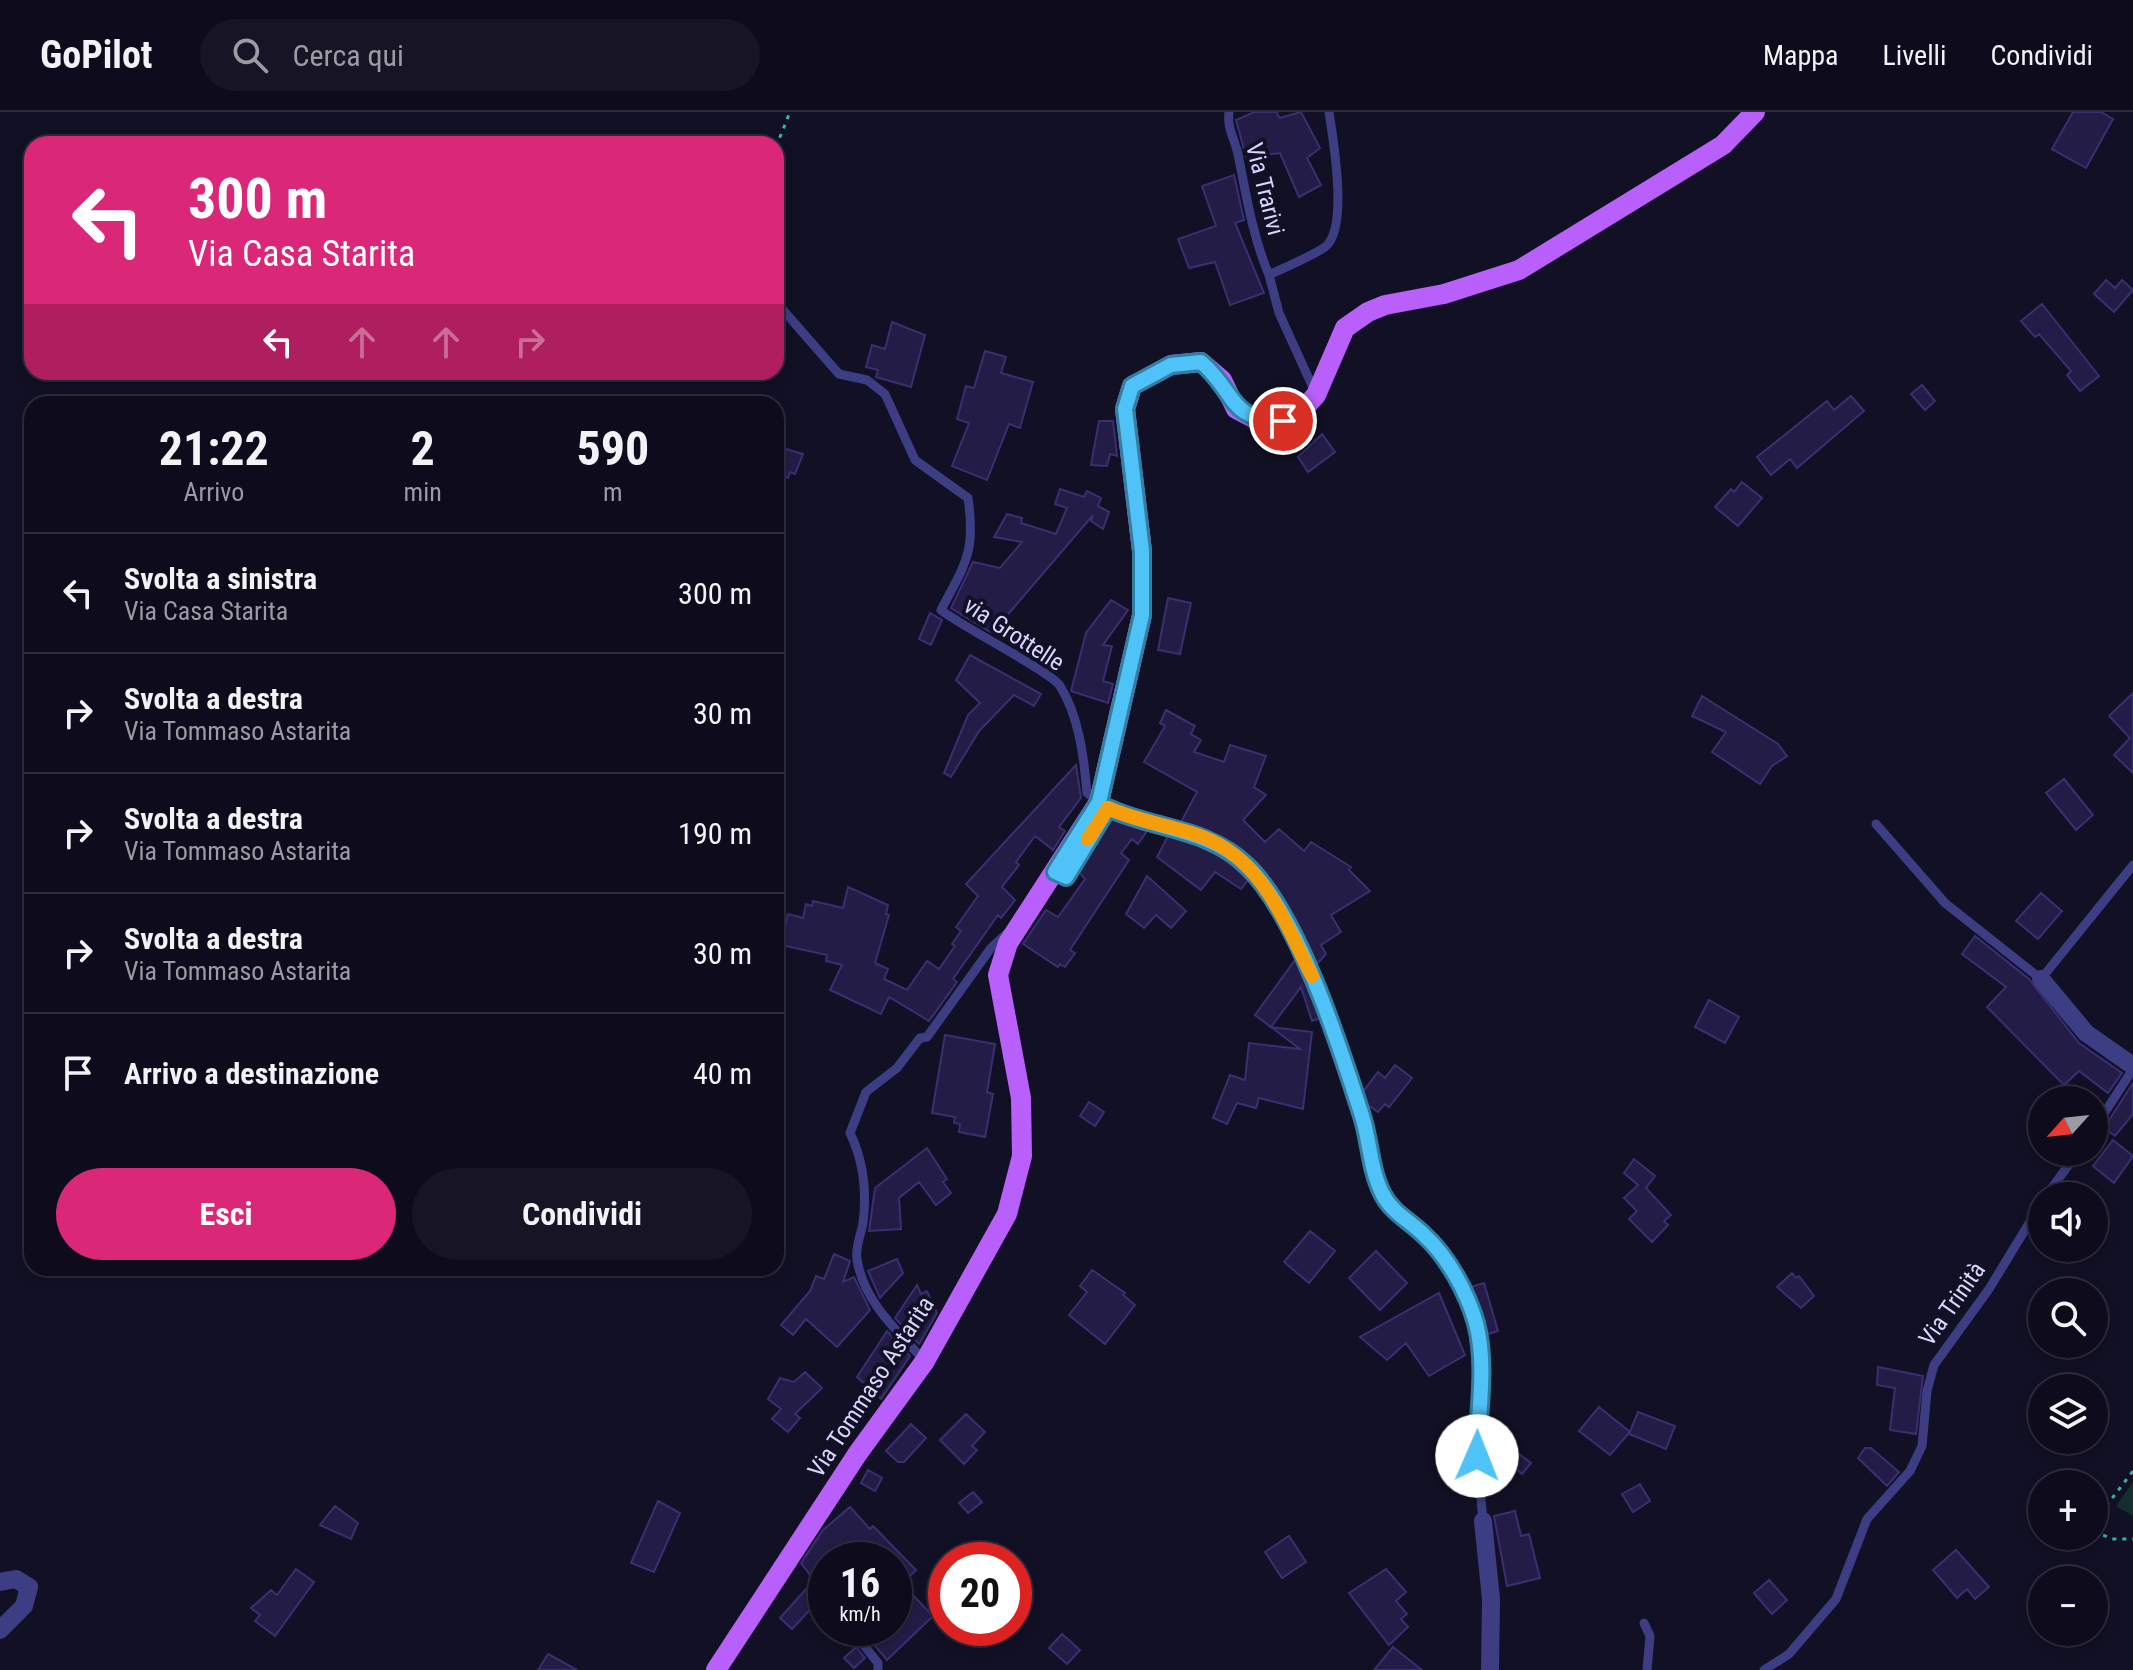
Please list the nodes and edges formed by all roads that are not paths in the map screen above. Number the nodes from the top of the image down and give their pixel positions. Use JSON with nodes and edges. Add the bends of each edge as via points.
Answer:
{"nodes":[{"id":1,"x":1229,"y":112,"type":"edge"},
{"id":2,"x":1329,"y":112,"type":"edge"},
{"id":3,"x":1755,"y":112,"type":"edge"},
{"id":4,"x":1269,"y":275,"type":"junction"},
{"id":5,"x":784,"y":311,"type":"edge"},
{"id":6,"x":1316,"y":395,"type":"junction"},
{"id":7,"x":1099,"y":802,"type":"junction"},
{"id":8,"x":1876,"y":824,"type":"dead end"},
{"id":9,"x":2133,"y":865,"type":"edge"},
{"id":10,"x":1055,"y":872,"type":"junction"},
{"id":11,"x":1026,"y":916,"type":"junction"},
{"id":12,"x":2041,"y":979,"type":"junction"},
{"id":13,"x":2133,"y":1067,"type":"edge"},
{"id":14,"x":2108,"y":1107,"type":"edge"},
{"id":15,"x":2028,"y":1225,"type":"edge"},
{"id":16,"x":925,"y":1361,"type":"junction"},
{"id":17,"x":1483,"y":1521,"type":"joint"},
{"id":18,"x":0,"y":1582,"type":"edge"},
{"id":19,"x":1644,"y":1623,"type":"dead end"},
{"id":20,"x":0,"y":1630,"type":"edge"},
{"id":21,"x":864,"y":1646,"type":"edge"},
{"id":22,"x":716,"y":1670,"type":"edge"},
{"id":23,"x":878,"y":1670,"type":"edge"},
{"id":24,"x":1490,"y":1670,"type":"edge"},
{"id":25,"x":1647,"y":1670,"type":"edge"},
{"id":26,"x":1764,"y":1670,"type":"edge"}],
"edges":[{"from":1,"to":4,"type":"lane","name":"Via Trarivi","via":[[1227,127]]},
{"from":2,"to":4,"type":"lane","name":"Via Trarivi","via":[[1339,201],[1334,232],[1328,245]]},
{"from":3,"to":6,"type":"main road","name":"Via Tommaso Astarita","via":[[1723,145],[1519,270],[1368,312],[1345,328]]},
{"from":4,"to":6,"type":"lane","name":"Via Trarivi","via":[[1279,313]]},
{"from":5,"to":7,"type":"lane","name":"via Grottelle","via":[[839,374],[867,380],[885,394],[915,460],[968,498],[973,531],[968,559],[941,610],[1059,683],[1078,732],[1087,793]]},
{"from":6,"to":7,"type":"main road","name":"Via Tommaso Astarita","via":[[1298,415],[1283,421],[1257,420],[1236,409],[1222,380],[1201,362],[1171,365],[1132,386],[1125,409],[1142,551],[1142,615]]},
{"from":7,"to":10,"type":"main road","name":"Via Tommaso Astarita"},
{"from":8,"to":12,"type":"lane","via":[[1945,903]]},
{"from":9,"to":12,"type":"lane"},
{"from":10,"to":11,"type":"main road","name":"Via Tommaso Astarita"},
{"from":10,"to":17,"type":"lane","via":[[1066,877],[1108,808],[1205,838],[1261,880],[1319,990],[1363,1118],[1382,1193],[1439,1250],[1476,1323],[1482,1369],[1477,1456]]},
{"from":11,"to":16,"type":"main road","name":"Via Tommaso Astarita","via":[[1008,943],[998,975],[1021,1098],[1022,1156],[1007,1214]]},
{"from":11,"to":16,"type":"lane","via":[[991,948],[927,1037],[866,1092],[850,1133],[862,1157],[856,1257],[863,1279],[877,1306]]},
{"from":12,"to":13,"type":"street","via":[[2086,1033]]},
{"from":13,"to":14,"type":"lane"},
{"from":15,"to":26,"type":"lane","name":"Via Trinità","via":[[1934,1365],[1922,1446],[1910,1471],[1867,1519],[1836,1599],[1789,1654]]},
{"from":16,"to":22,"type":"main road","name":"Via Tommaso Astarita"},
{"from":17,"to":24,"type":"street","via":[[1491,1599]]},
{"from":18,"to":20,"type":"street","via":[[16,1579],[29,1587],[24,1606]]},
{"from":19,"to":25,"type":"lane","via":[[1650,1636]]},
{"from":21,"to":23,"type":"lane"}]}
